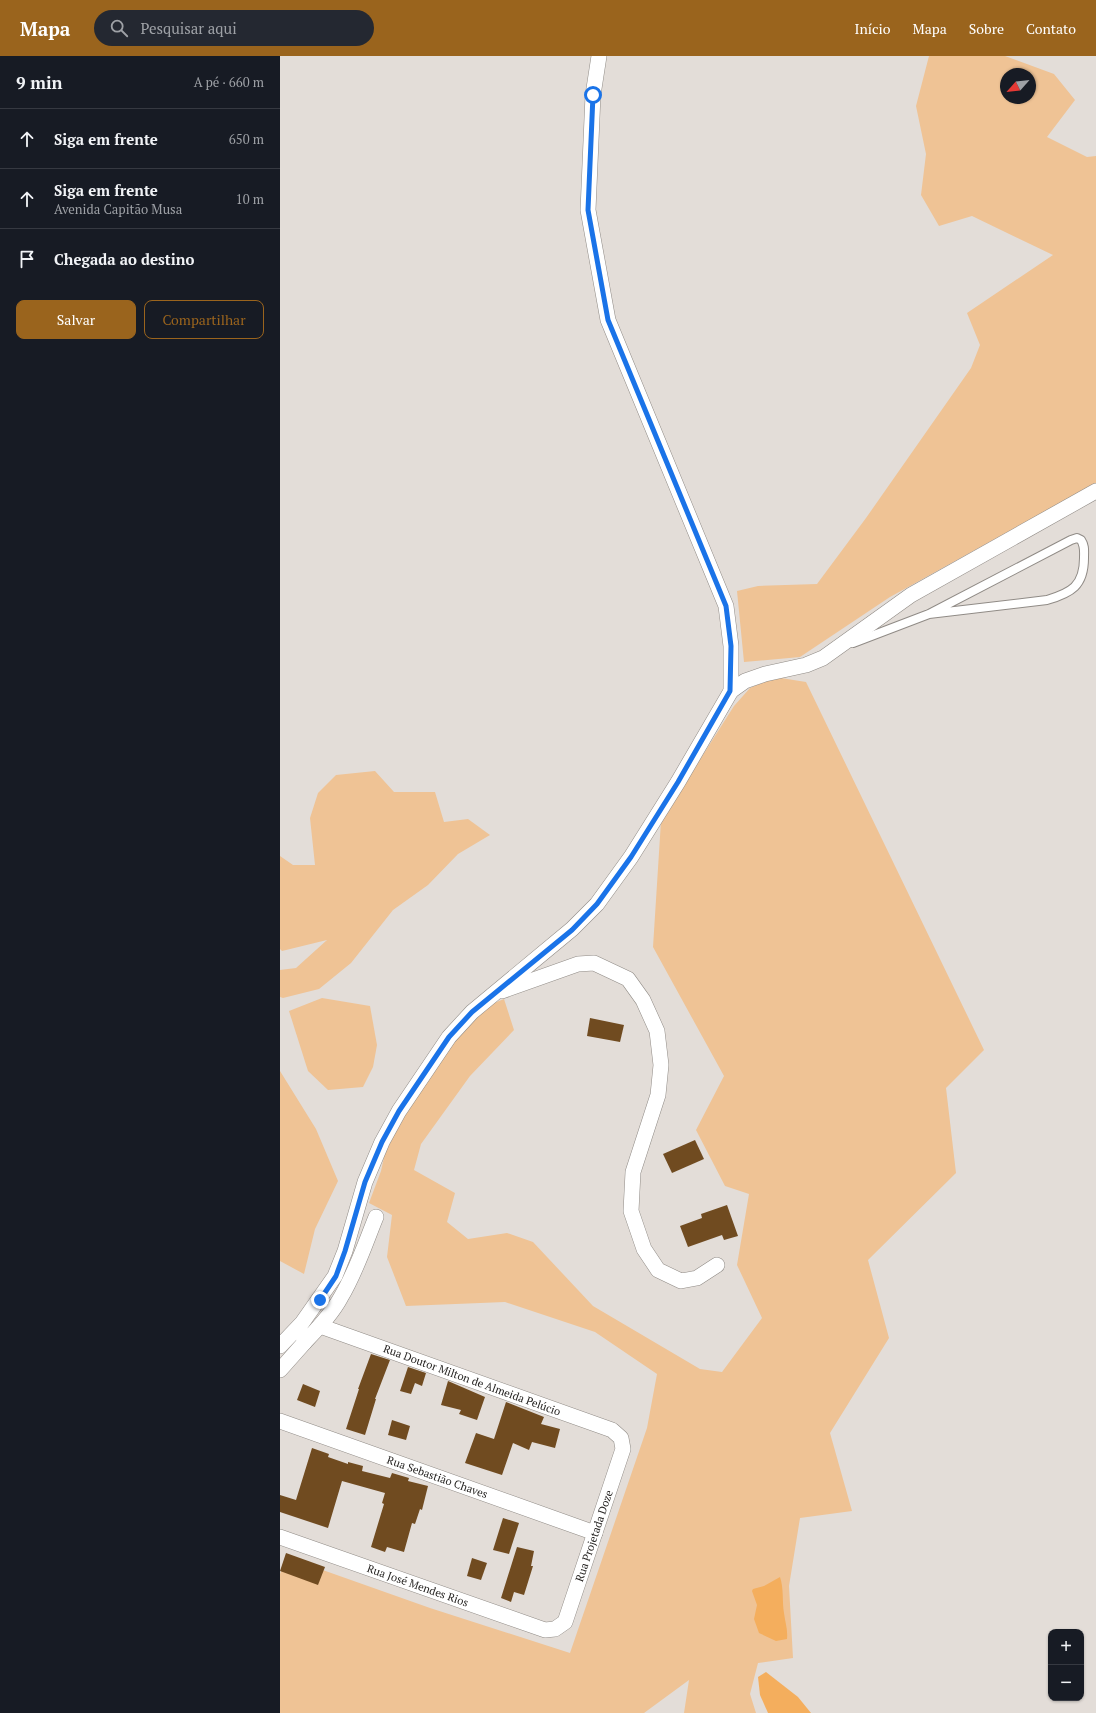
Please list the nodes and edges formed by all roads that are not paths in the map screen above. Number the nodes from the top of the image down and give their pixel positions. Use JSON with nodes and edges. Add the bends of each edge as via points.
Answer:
{"nodes":[{"id":1,"x":598,"y":56,"type":"edge"},
{"id":2,"x":1096,"y":491,"type":"edge"},
{"id":3,"x":929,"y":614,"type":"junction"},
{"id":4,"x":837,"y":649,"type":"junction"},
{"id":5,"x":730,"y":691,"type":"junction"},
{"id":6,"x":493,"y":994,"type":"junction"},
{"id":7,"x":376,"y":1217,"type":"dead end"},
{"id":8,"x":717,"y":1265,"type":"dead end"},
{"id":9,"x":302,"y":1323,"type":"junction"},
{"id":10,"x":320,"y":1326,"type":"junction"},
{"id":11,"x":304,"y":1343,"type":"junction"},
{"id":12,"x":280,"y":1346,"type":"edge"},
{"id":13,"x":280,"y":1370,"type":"edge"},
{"id":14,"x":280,"y":1421,"type":"edge"},
{"id":15,"x":620,"y":1438,"type":"joint"},
{"id":16,"x":595,"y":1534,"type":"junction"},
{"id":17,"x":280,"y":1537,"type":"edge"},
{"id":18,"x":555,"y":1629,"type":"joint"}],
"edges":[{"from":1,"to":5,"type":"street","via":[[593,95],[588,210],[608,320],[726,606],[731,646]]},
{"from":2,"to":4,"type":"street","via":[[910,595]]},
{"from":3,"to":3,"type":"lane","via":[[1047,600],[1063,595],[1080,580],[1084,570],[1084,546],[1077,538],[1071,540]]},
{"from":3,"to":4,"type":"lane"},
{"from":4,"to":5,"type":"street","via":[[823,658],[806,664],[745,681]]},
{"from":5,"to":6,"type":"street","via":[[678,782],[631,857],[597,904],[572,930]]},
{"from":6,"to":8,"type":"street","via":[[578,964],[594,963],[628,979],[643,1000],[657,1031],[661,1065],[658,1095],[633,1172],[631,1211],[644,1249],[658,1270],[681,1281],[697,1278]]},
{"from":6,"to":9,"type":"street","via":[[449,1037],[399,1111],[365,1182],[336,1276]]},
{"from":7,"to":10,"type":"street","via":[[341,1298]]},
{"from":9,"to":11,"type":"street"},
{"from":9,"to":12,"type":"street"},
{"from":10,"to":11,"type":"street"},
{"from":10,"to":15,"type":"street","name":"Rua Doutor Milton de Almeida Pelúcio","via":[[612,1430]]},
{"from":11,"to":13,"type":"street"},
{"from":14,"to":16,"type":"street","name":"Rua Sebastião Chaves"},
{"from":15,"to":16,"type":"street","name":"Rua Projetada Doze","via":[[623,1449]]},
{"from":16,"to":18,"type":"street","name":"Rua Projetada Doze","via":[[565,1622]]},
{"from":17,"to":18,"type":"street","name":"Rua José Mendes Rios","via":[[545,1630]]}]}
